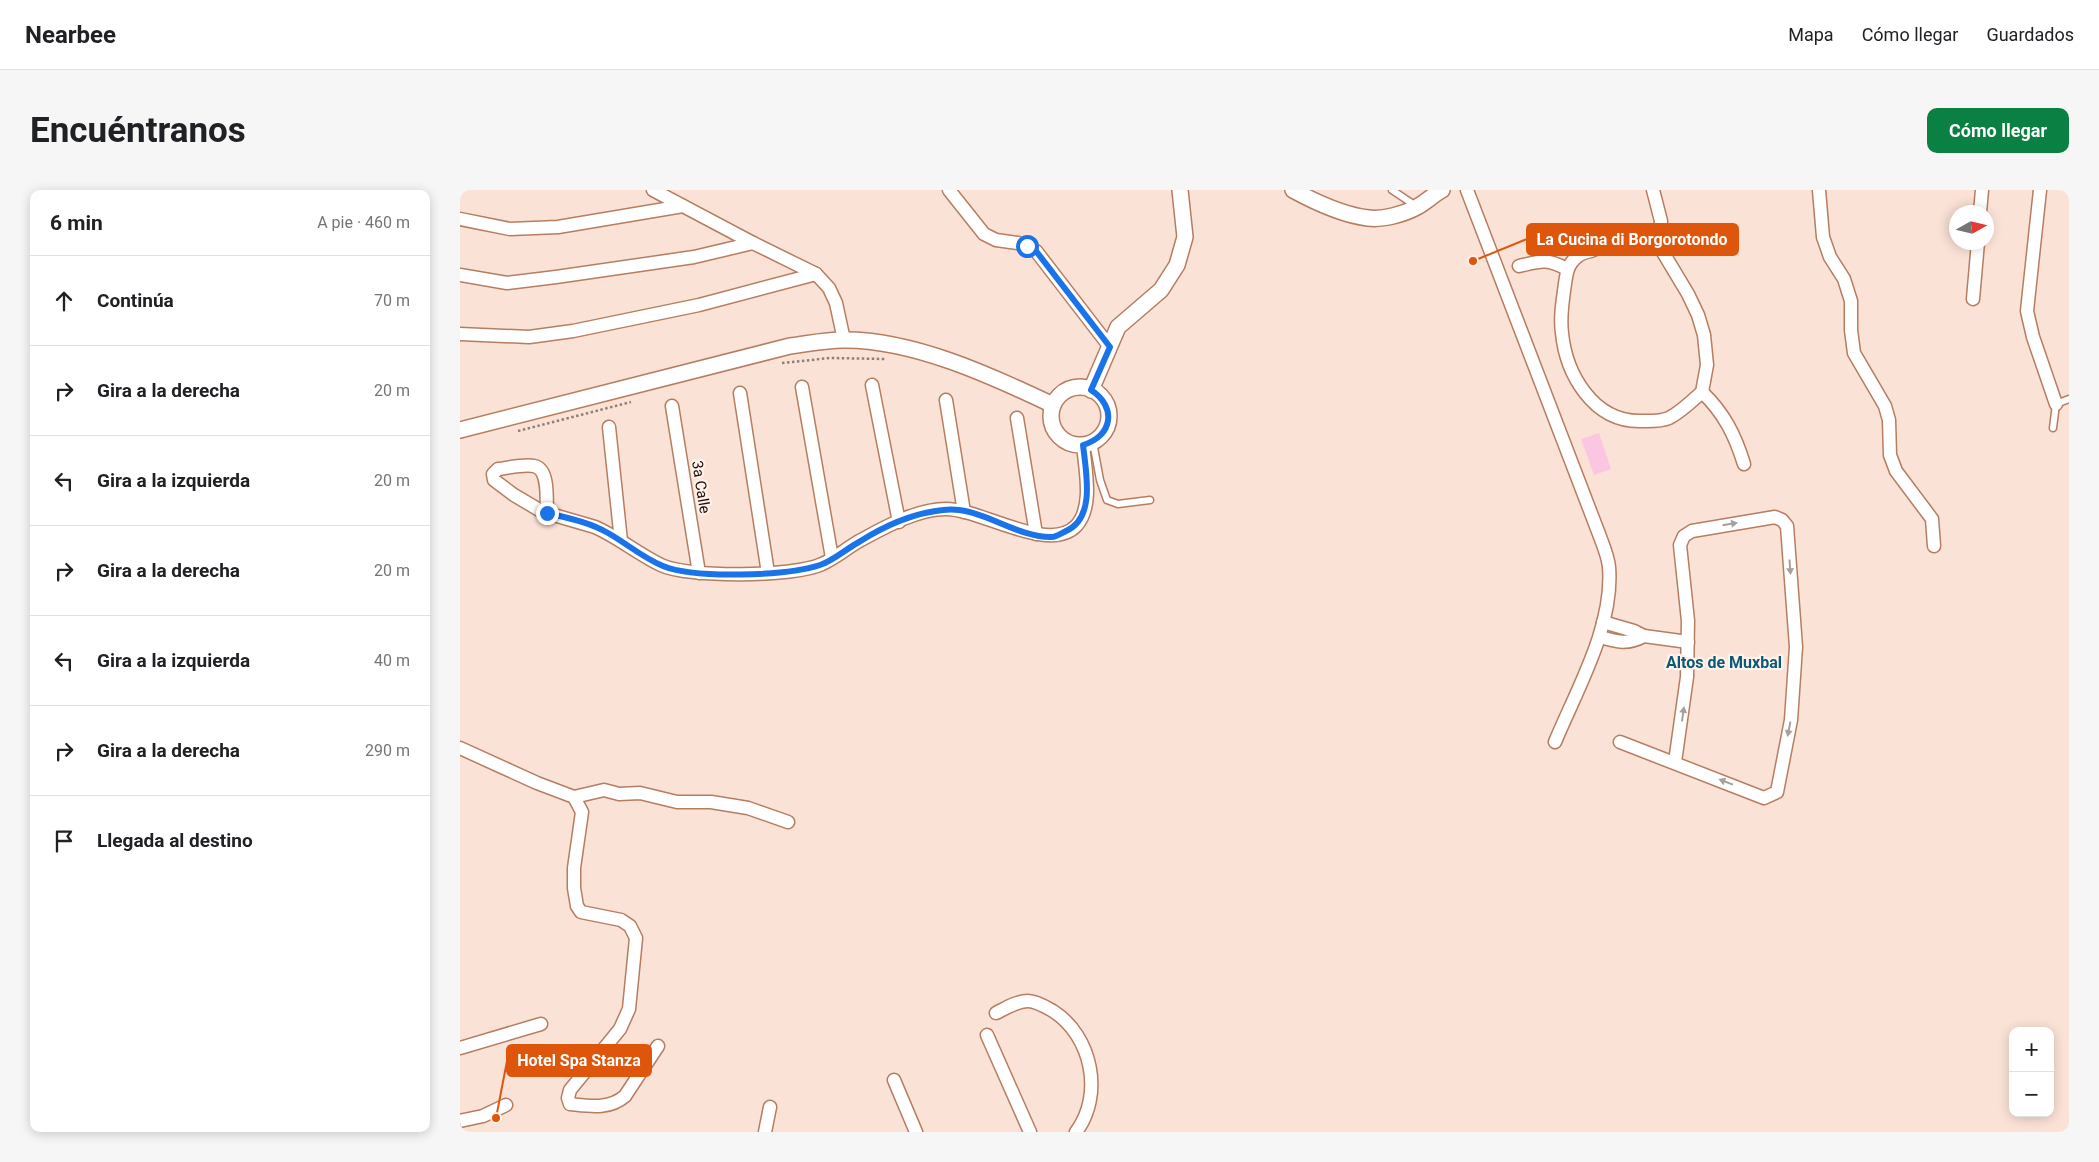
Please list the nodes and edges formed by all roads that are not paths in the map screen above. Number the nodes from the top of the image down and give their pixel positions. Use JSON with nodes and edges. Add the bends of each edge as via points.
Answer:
{"nodes":[{"id":1,"x":654,"y":190,"type":"edge"},
{"id":2,"x":949,"y":190,"type":"edge"},
{"id":3,"x":1180,"y":190,"type":"edge"},
{"id":4,"x":1293,"y":190,"type":"edge"},
{"id":5,"x":1392,"y":190,"type":"edge"},
{"id":6,"x":1442,"y":190,"type":"edge"},
{"id":7,"x":1467,"y":190,"type":"edge"},
{"id":8,"x":1652,"y":190,"type":"edge"},
{"id":9,"x":1819,"y":190,"type":"edge"},
{"id":10,"x":1982,"y":190,"type":"edge"},
{"id":11,"x":2040,"y":190,"type":"edge"},
{"id":12,"x":1981,"y":205,"type":"edge"},
{"id":13,"x":682,"y":206,"type":"junction"},
{"id":14,"x":1417,"y":207,"type":"junction"},
{"id":15,"x":460,"y":219,"type":"edge"},
{"id":16,"x":752,"y":243,"type":"junction"},
{"id":17,"x":1658,"y":244,"type":"junction"},
{"id":18,"x":1977,"y":250,"type":"edge"},
{"id":19,"x":1518,"y":266,"type":"dead end"},
{"id":20,"x":1567,"y":268,"type":"junction"},
{"id":21,"x":816,"y":274,"type":"junction"},
{"id":22,"x":460,"y":275,"type":"edge"},
{"id":23,"x":1973,"y":300,"type":"dead end"},
{"id":24,"x":460,"y":334,"type":"edge"},
{"id":25,"x":844,"y":340,"type":"junction"},
{"id":26,"x":1110,"y":347,"type":"junction"},
{"id":27,"x":872,"y":385,"type":"dead end"},
{"id":28,"x":802,"y":387,"type":"dead end"},
{"id":29,"x":1091,"y":390,"type":"junction"},
{"id":30,"x":1702,"y":392,"type":"junction"},
{"id":31,"x":740,"y":393,"type":"dead end"},
{"id":32,"x":2069,"y":399,"type":"edge"},
{"id":33,"x":946,"y":400,"type":"dead end"},
{"id":34,"x":2056,"y":404,"type":"junction"},
{"id":35,"x":1053,"y":405,"type":"junction"},
{"id":36,"x":672,"y":406,"type":"dead end"},
{"id":37,"x":1017,"y":418,"type":"dead end"},
{"id":38,"x":609,"y":427,"type":"dead end"},
{"id":39,"x":2053,"y":428,"type":"dead end"},
{"id":40,"x":460,"y":430,"type":"edge"},
{"id":41,"x":1088,"y":444,"type":"junction"},
{"id":42,"x":1744,"y":464,"type":"dead end"},
{"id":43,"x":1150,"y":500,"type":"dead end"},
{"id":44,"x":964,"y":512,"type":"junction"},
{"id":45,"x":547,"y":513,"type":"junction"},
{"id":46,"x":899,"y":522,"type":"junction"},
{"id":47,"x":1036,"y":534,"type":"junction"},
{"id":48,"x":621,"y":541,"type":"junction"},
{"id":49,"x":1934,"y":546,"type":"dead end"},
{"id":50,"x":832,"y":558,"type":"junction"},
{"id":51,"x":699,"y":573,"type":"junction"},
{"id":52,"x":768,"y":573,"type":"junction"},
{"id":53,"x":1603,"y":622,"type":"junction"},
{"id":54,"x":1644,"y":636,"type":"junction"},
{"id":55,"x":1600,"y":637,"type":"junction"},
{"id":56,"x":1688,"y":642,"type":"junction"},
{"id":57,"x":1555,"y":742,"type":"dead end"},
{"id":58,"x":1620,"y":742,"type":"dead end"},
{"id":59,"x":460,"y":748,"type":"edge"},
{"id":60,"x":1675,"y":762,"type":"junction"},
{"id":61,"x":574,"y":797,"type":"junction"},
{"id":62,"x":788,"y":822,"type":"dead end"},
{"id":63,"x":996,"y":1013,"type":"dead end"},
{"id":64,"x":540,"y":1024,"type":"dead end"},
{"id":65,"x":987,"y":1035,"type":"dead end"},
{"id":66,"x":658,"y":1046,"type":"dead end"},
{"id":67,"x":460,"y":1048,"type":"edge"},
{"id":68,"x":894,"y":1080,"type":"dead end"},
{"id":69,"x":506,"y":1105,"type":"dead end"},
{"id":70,"x":770,"y":1107,"type":"dead end"},
{"id":71,"x":460,"y":1121,"type":"edge"},
{"id":72,"x":765,"y":1132,"type":"edge"},
{"id":73,"x":916,"y":1132,"type":"edge"},
{"id":74,"x":1030,"y":1132,"type":"edge"},
{"id":75,"x":1076,"y":1132,"type":"edge"}],
"edges":[{"from":1,"to":13,"type":"street"},
{"from":2,"to":26,"type":"street","via":[[984,234],[1036,251]]},
{"from":3,"to":26,"type":"street","via":[[1185,237],[1177,265],[1161,290],[1118,327]]},
{"from":4,"to":14,"type":"street","via":[[1319,203],[1369,219],[1393,216]]},
{"from":5,"to":14,"type":"lane"},
{"from":6,"to":14,"type":"street"},
{"from":7,"to":53,"type":"street","via":[[1607,555],[1609,574]]},
{"from":8,"to":17,"type":"street","via":[[1661,221]]},
{"from":9,"to":49,"type":"street","via":[[1822,237],[1844,279],[1851,301],[1854,353],[1885,406],[1889,420],[1890,456],[1896,472],[1932,519]]},
{"from":10,"to":12,"type":"street"},
{"from":11,"to":34,"type":"street","via":[[2027,311]]},
{"from":13,"to":15,"type":"street","via":[[558,227],[510,229]]},
{"from":13,"to":16,"type":"street"},
{"from":16,"to":21,"type":"street"},
{"from":16,"to":22,"type":"street","via":[[676,260],[527,281],[507,283]]},
{"from":17,"to":20,"type":"street","via":[[1613,243],[1577,256]]},
{"from":17,"to":30,"type":"street","via":[[1688,294],[1704,335],[1707,365]]},
{"from":18,"to":23,"type":"street"},
{"from":19,"to":20,"type":"street","via":[[1551,261]]},
{"from":20,"to":30,"type":"street","via":[[1561,309],[1565,353],[1580,387],[1592,402],[1606,414],[1618,418],[1651,421],[1668,418]]},
{"from":21,"to":24,"type":"street","via":[[699,305],[573,331],[529,337]]},
{"from":21,"to":25,"type":"street","via":[[829,288],[836,303]]},
{"from":25,"to":35,"type":"street","via":[[898,346],[968,367]]},
{"from":25,"to":40,"type":"street","via":[[790,346]]},
{"from":26,"to":29,"type":"street"},
{"from":27,"to":46,"type":"street"},
{"from":28,"to":50,"type":"street"},
{"from":29,"to":35,"type":"street","via":[[1069,389]]},
{"from":29,"to":41,"type":"street","via":[[1103,400],[1109,415],[1102,435]]},
{"from":30,"to":42,"type":"street","via":[[1727,421],[1738,442]]},
{"from":31,"to":52,"type":"street"},
{"from":32,"to":34,"type":"lane"},
{"from":33,"to":44,"type":"street"},
{"from":34,"to":39,"type":"lane"},
{"from":35,"to":41,"type":"street","via":[[1051,417],[1061,438],[1071,444]]},
{"from":36,"to":51,"type":"street","name":"3a Calle"},
{"from":37,"to":47,"type":"street"},
{"from":38,"to":48,"type":"street"},
{"from":41,"to":43,"type":"lane","via":[[1107,500],[1118,504]]},
{"from":41,"to":47,"type":"street","via":[[1086,502],[1082,515],[1075,527],[1053,537]]},
{"from":44,"to":46,"type":"street","via":[[945,509],[917,514]]},
{"from":44,"to":47,"type":"street"},
{"from":45,"to":45,"type":"street","via":[[508,491],[494,480],[493,474],[498,469],[540,468],[545,475]]},
{"from":45,"to":48,"type":"street","via":[[584,522]]},
{"from":46,"to":50,"type":"street"},
{"from":48,"to":51,"type":"street","via":[[662,566]]},
{"from":50,"to":52,"type":"street","via":[[821,565]]},
{"from":51,"to":52,"type":"street"},
{"from":53,"to":54,"type":"street"},
{"from":53,"to":55,"type":"street"},
{"from":54,"to":55,"type":"street","via":[[1633,642]]},
{"from":54,"to":56,"type":"street"},
{"from":55,"to":57,"type":"street"},
{"from":60,"to":56,"type":"street","one_way":true,"via":[[1688,677]]},
{"from":56,"to":60,"type":"street","one_way":true,"via":[[1680,545],[1684,536],[1692,531],[1775,517],[1782,520],[1787,526],[1796,647],[1791,720],[1777,792],[1764,798]]},
{"from":58,"to":60,"type":"street"},
{"from":59,"to":61,"type":"street"},
{"from":61,"to":62,"type":"street","via":[[604,790],[619,794],[640,793],[677,802],[710,802],[748,808]]},
{"from":61,"to":66,"type":"street","via":[[582,812],[574,868],[577,906],[581,912],[620,920],[630,926],[636,938],[628,1009],[620,1029],[570,1090],[570,1104],[613,1105],[625,1096]]},
{"from":63,"to":75,"type":"street","via":[[1014,1004],[1036,1003],[1061,1017],[1076,1034],[1086,1055],[1091,1091],[1087,1113]]},
{"from":64,"to":67,"type":"street"},
{"from":65,"to":74,"type":"street"},
{"from":68,"to":73,"type":"street"},
{"from":69,"to":71,"type":"street","via":[[483,1116]]},
{"from":70,"to":72,"type":"street"}]}
